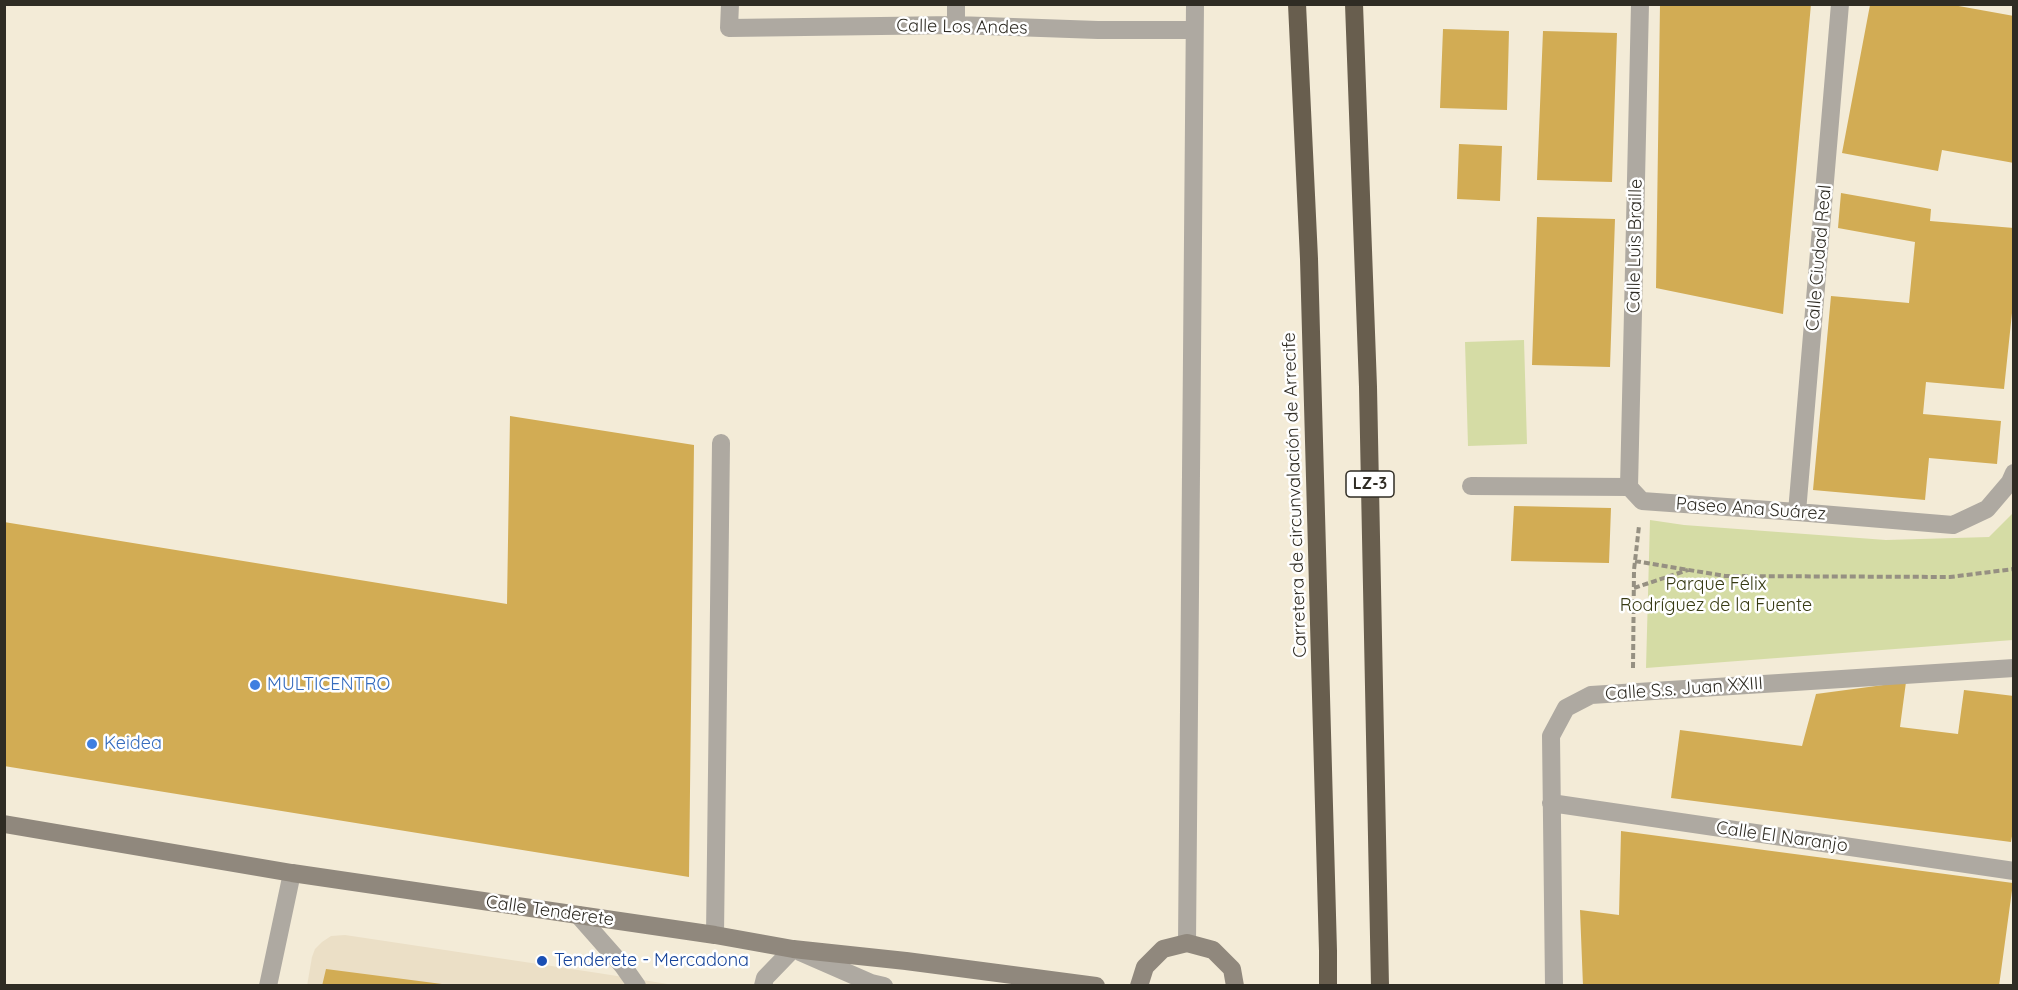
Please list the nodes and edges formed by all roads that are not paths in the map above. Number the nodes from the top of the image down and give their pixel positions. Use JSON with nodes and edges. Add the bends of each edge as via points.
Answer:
{"nodes":[{"id":1,"x":730,"y":4,"type":"edge"},
{"id":2,"x":956,"y":4,"type":"edge"},
{"id":3,"x":1195,"y":4,"type":"edge"},
{"id":4,"x":1297,"y":4,"type":"edge"},
{"id":5,"x":1354,"y":4,"type":"edge"},
{"id":6,"x":1640,"y":4,"type":"edge"},
{"id":7,"x":1840,"y":4,"type":"edge"},
{"id":8,"x":956,"y":25,"type":"junction"},
{"id":9,"x":1194,"y":30,"type":"junction"},
{"id":10,"x":721,"y":443,"type":"dead end"},
{"id":11,"x":2013,"y":473,"type":"edge"},
{"id":12,"x":1471,"y":486,"type":"dead end"},
{"id":13,"x":1629,"y":487,"type":"junction"},
{"id":14,"x":1797,"y":512,"type":"junction"},
{"id":15,"x":2013,"y":668,"type":"edge"},
{"id":16,"x":1551,"y":803,"type":"junction"},
{"id":17,"x":4,"y":824,"type":"edge"},
{"id":18,"x":2013,"y":872,"type":"edge"},
{"id":19,"x":292,"y":873,"type":"junction"},
{"id":20,"x":578,"y":915,"type":"junction"},
{"id":21,"x":715,"y":934,"type":"junction"},
{"id":22,"x":1187,"y":943,"type":"junction"},
{"id":23,"x":793,"y":949,"type":"junction"},
{"id":24,"x":268,"y":986,"type":"edge"},
{"id":25,"x":637,"y":986,"type":"edge"},
{"id":26,"x":763,"y":986,"type":"edge"},
{"id":27,"x":884,"y":986,"type":"edge"},
{"id":28,"x":1096,"y":986,"type":"edge"},
{"id":29,"x":1139,"y":986,"type":"edge"},
{"id":30,"x":1235,"y":986,"type":"edge"},
{"id":31,"x":1328,"y":986,"type":"edge"},
{"id":32,"x":1380,"y":986,"type":"edge"},
{"id":33,"x":1554,"y":986,"type":"edge"}],
"edges":[{"from":1,"to":8,"type":"street","name":"Calle Los Andes","via":[[729,28]]},
{"from":2,"to":8,"type":"street"},
{"from":3,"to":9,"type":"street"},
{"from":4,"to":31,"type":"highway","name":"Carretera de circunvalación de Arrecife","via":[[1310,259]]},
{"from":5,"to":32,"type":"highway","number":"LZ-3","via":[[1368,387]]},
{"from":6,"to":13,"type":"street","name":"Calle Luis Braille"},
{"from":7,"to":14,"type":"street","name":"Calle Ciudad Real"},
{"from":8,"to":9,"type":"street","name":"Calle Los Andes"},
{"from":9,"to":22,"type":"street"},
{"from":10,"to":21,"type":"street"},
{"from":11,"to":14,"type":"street","name":"Paseo Ana Suárez","via":[[1987,509],[1953,525]]},
{"from":12,"to":13,"type":"street"},
{"from":13,"to":14,"type":"street","name":"Paseo Ana Suárez","via":[[1642,501]]},
{"from":15,"to":16,"type":"street","name":"Calle S.s. Juan XXIII","via":[[1592,695],[1566,708],[1551,736]]},
{"from":16,"to":18,"type":"street","name":"Calle El Naranjo"},
{"from":16,"to":33,"type":"street","name":"Calle S.s. Juan XXIII"},
{"from":17,"to":19,"type":"street","name":"Calle Tenderete"},
{"from":19,"to":20,"type":"street","name":"Calle Tenderete"},
{"from":19,"to":24,"type":"street"},
{"from":20,"to":21,"type":"street","name":"Calle Tenderete"},
{"from":20,"to":25,"type":"street"},
{"from":21,"to":23,"type":"street","name":"Calle Tenderete"},
{"from":22,"to":29,"type":"street","via":[[1162,950],[1145,967]]},
{"from":22,"to":30,"type":"street","via":[[1213,950],[1232,969]]},
{"from":23,"to":26,"type":"street","via":[[765,978]]},
{"from":23,"to":27,"type":"street"},
{"from":23,"to":28,"type":"street","name":"Calle Tenderete"}]}
